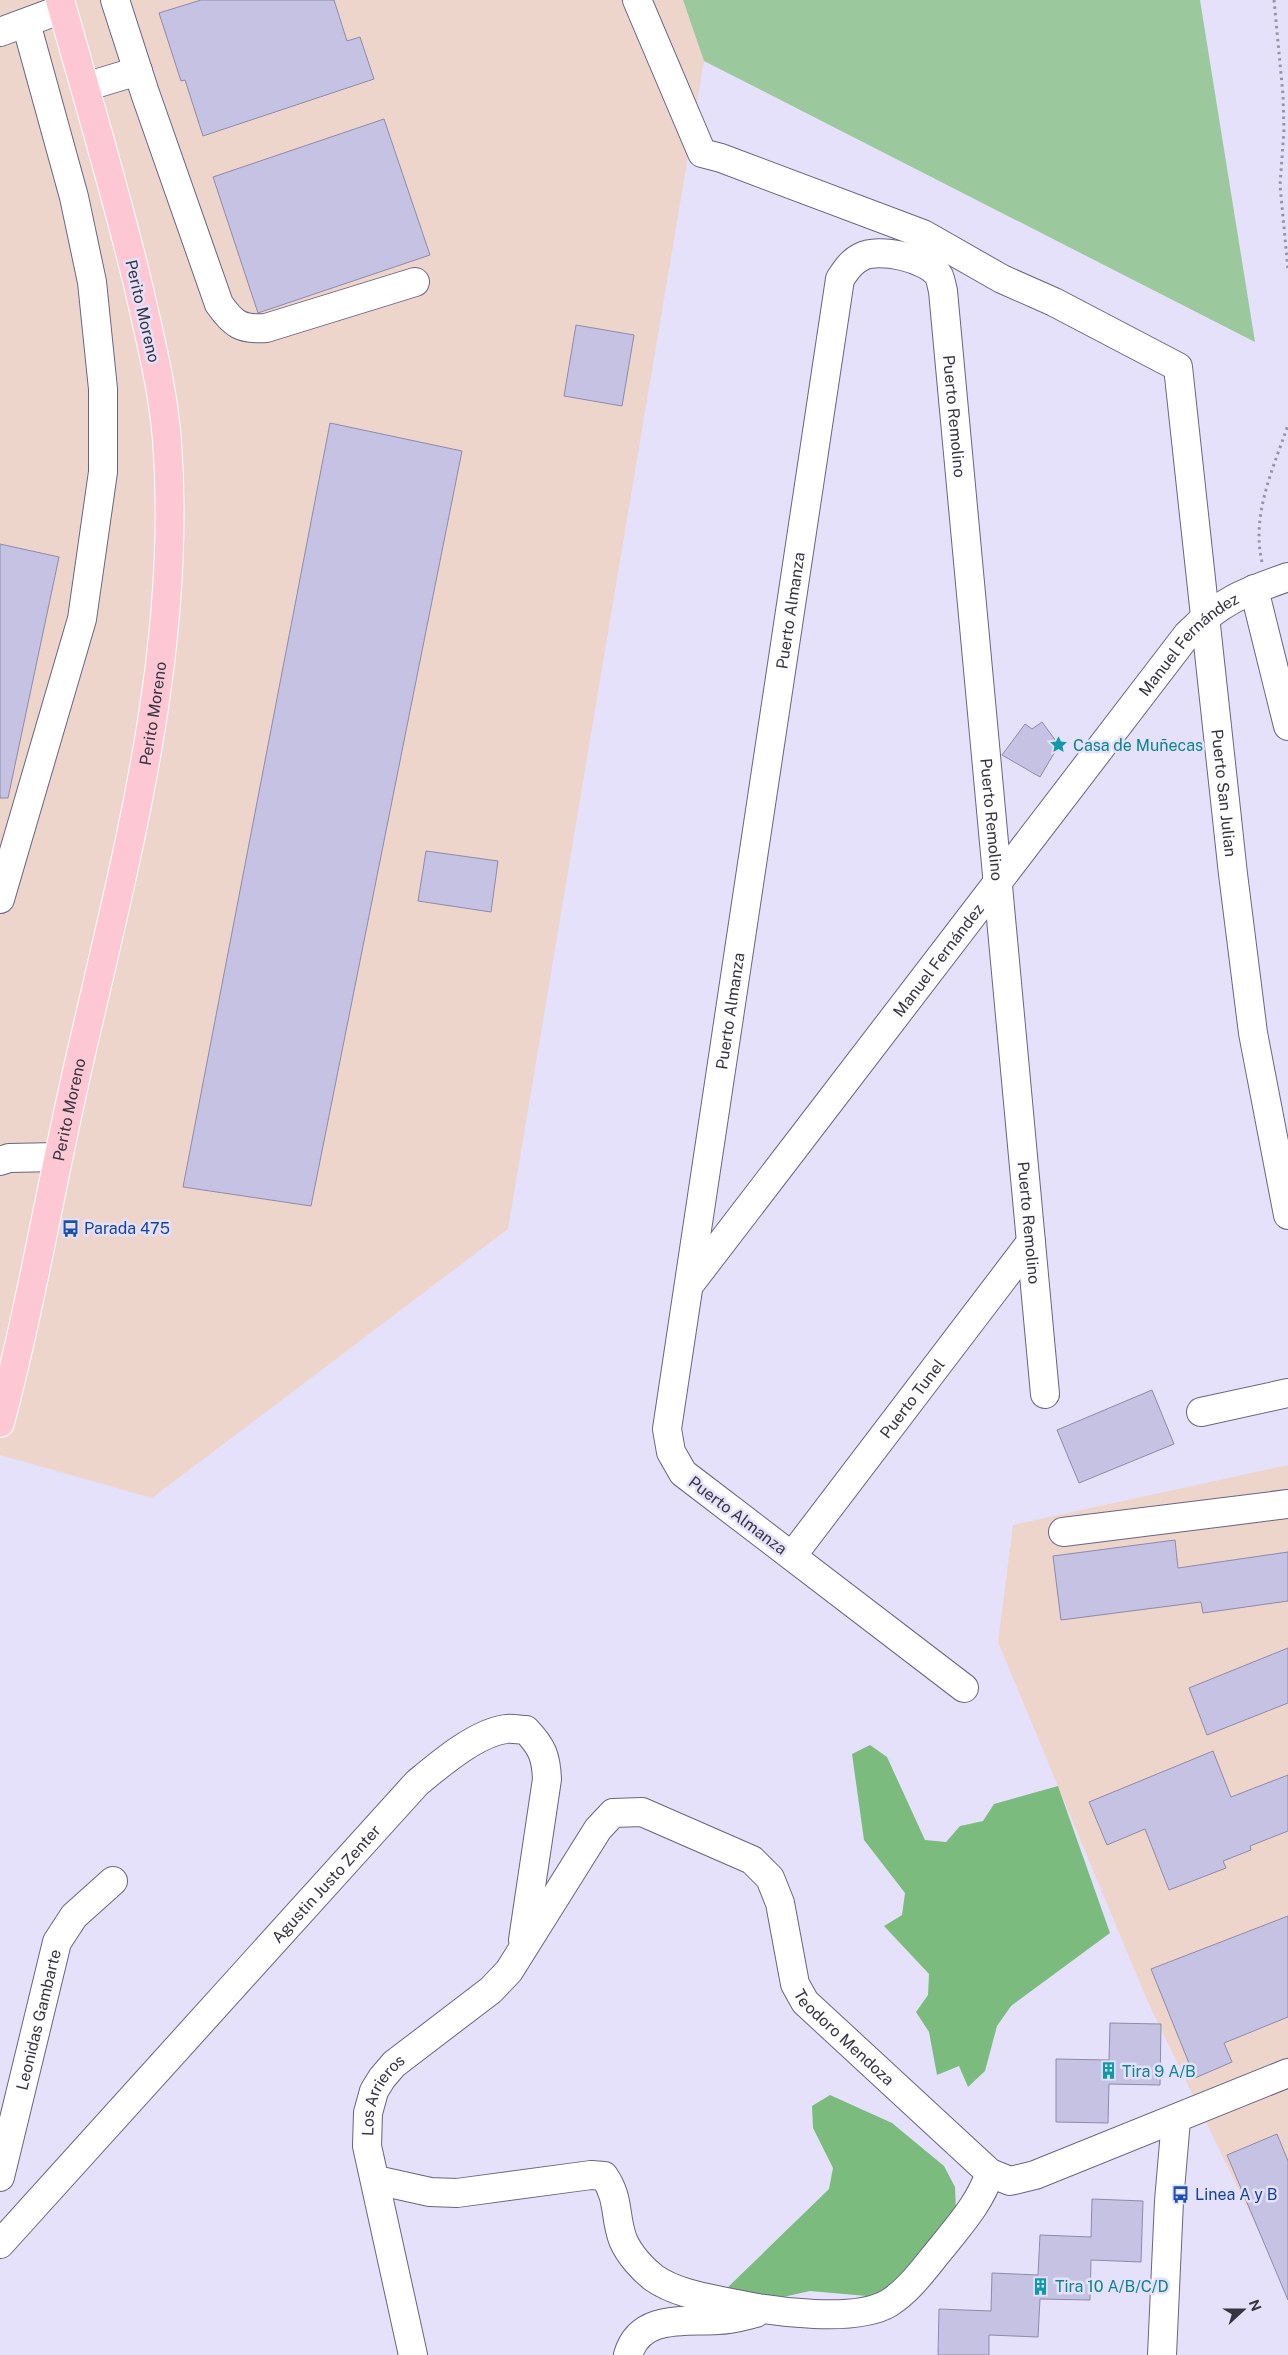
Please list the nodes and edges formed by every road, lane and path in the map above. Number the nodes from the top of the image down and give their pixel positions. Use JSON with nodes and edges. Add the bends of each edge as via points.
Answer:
{"nodes":[{"id":1,"x":115,"y":0,"type":"edge"},
{"id":2,"x":637,"y":0,"type":"edge"},
{"id":3,"x":1274,"y":0,"type":"edge"},
{"id":4,"x":61,"y":5,"type":"edge"},
{"id":5,"x":26,"y":22,"type":"junction"},
{"id":6,"x":0,"y":32,"type":"edge"},
{"id":7,"x":138,"y":71,"type":"junction"},
{"id":8,"x":85,"y":87,"type":"junction"},
{"id":9,"x":918,"y":246,"type":"junction"},
{"id":10,"x":1288,"y":270,"type":"edge"},
{"id":11,"x":415,"y":282,"type":"dead end"},
{"id":12,"x":1288,"y":425,"type":"edge"},
{"id":13,"x":1270,"y":583,"type":"edge"},
{"id":14,"x":1204,"y":617,"type":"junction"},
{"id":15,"x":1288,"y":726,"type":"edge"},
{"id":16,"x":998,"y":881,"type":"junction"},
{"id":17,"x":0,"y":899,"type":"edge"},
{"id":18,"x":58,"y":1157,"type":"junction"},
{"id":19,"x":0,"y":1161,"type":"edge"},
{"id":20,"x":1288,"y":1215,"type":"edge"},
{"id":21,"x":1031,"y":1242,"type":"junction"},
{"id":22,"x":689,"y":1285,"type":"junction"},
{"id":23,"x":1288,"y":1393,"type":"edge"},
{"id":24,"x":1045,"y":1394,"type":"dead end"},
{"id":25,"x":1201,"y":1412,"type":"dead end"},
{"id":26,"x":0,"y":1423,"type":"edge"},
{"id":27,"x":1288,"y":1504,"type":"edge"},
{"id":28,"x":1063,"y":1532,"type":"dead end"},
{"id":29,"x":792,"y":1556,"type":"junction"},
{"id":30,"x":964,"y":1688,"type":"dead end"},
{"id":31,"x":113,"y":1881,"type":"dead end"},
{"id":32,"x":522,"y":1949,"type":"junction"},
{"id":33,"x":1288,"y":2074,"type":"edge"},
{"id":34,"x":1176,"y":2120,"type":"junction"},
{"id":35,"x":990,"y":2173,"type":"junction"},
{"id":36,"x":0,"y":2177,"type":"edge"},
{"id":37,"x":376,"y":2180,"type":"junction"},
{"id":38,"x":0,"y":2244,"type":"edge"},
{"id":39,"x":768,"y":2311,"type":"junction"},
{"id":40,"x":414,"y":2355,"type":"edge"},
{"id":41,"x":628,"y":2355,"type":"edge"},
{"id":42,"x":1162,"y":2355,"type":"edge"}],
"edges":[{"from":1,"to":7,"type":"street"},
{"from":2,"to":9,"type":"street","via":[[702,153],[721,158]]},
{"from":3,"to":10,"type":"path","via":[[1283,95],[1280,185]]},
{"from":4,"to":5,"type":"street"},
{"from":4,"to":8,"type":"main road","name":"Perito Moreno"},
{"from":5,"to":6,"type":"street"},
{"from":5,"to":17,"type":"street","via":[[74,197],[92,282],[103,389],[103,472],[82,619]]},
{"from":7,"to":8,"type":"street"},
{"from":7,"to":11,"type":"street","via":[[219,304],[230,319],[243,327],[266,328]]},
{"from":8,"to":18,"type":"main road","name":"Perito Moreno","via":[[123,222],[154,352],[167,438],[168,594],[155,710],[133,824]]},
{"from":9,"to":14,"type":"street","name":"Puerto San Julian","via":[[1054,302],[1178,367]]},
{"from":9,"to":16,"type":"street","name":"Puerto Remolino","via":[[938,276],[943,291]]},
{"from":9,"to":22,"type":"street","name":"Puerto Almanza","via":[[862,255],[851,263],[840,279]]},
{"from":12,"to":13,"type":"path","via":[[1264,495],[1258,530],[1261,559]]},
{"from":13,"to":14,"type":"street","name":"Manuel Fernández","via":[[1242,593]]},
{"from":13,"to":15,"type":"street"},
{"from":14,"to":16,"type":"street","name":"Manuel Fernández"},
{"from":14,"to":20,"type":"street","name":"Puerto San Julian","via":[[1253,1033]]},
{"from":16,"to":21,"type":"street","name":"Puerto Remolino"},
{"from":16,"to":22,"type":"street","name":"Manuel Fernández"},
{"from":18,"to":19,"type":"street"},
{"from":18,"to":26,"type":"main road","name":"Perito Moreno"},
{"from":21,"to":24,"type":"street","name":"Puerto Remolino"},
{"from":21,"to":29,"type":"street","name":"Puerto Tunel"},
{"from":22,"to":29,"type":"street","name":"Puerto Almanza","via":[[667,1429],[671,1452],[683,1473]]},
{"from":23,"to":25,"type":"street"},
{"from":27,"to":28,"type":"street"},
{"from":29,"to":30,"type":"street","name":"Puerto Almanza"},
{"from":31,"to":36,"type":"street","name":"Leonidas Gambarte","via":[[74,1916],[57,1942]]},
{"from":32,"to":35,"type":"street","name":"Teodoro Mendoza","via":[[598,1829],[613,1813],[642,1812],[752,1860],[770,1878],[780,1903],[795,1984],[806,2002]]},
{"from":32,"to":37,"type":"street","name":"Los Arrieros","via":[[509,1971],[491,1990],[394,2064],[382,2078],[374,2091],[368,2113],[367,2146]]},
{"from":32,"to":38,"type":"street","name":"Agustin Justo Zenter","via":[[547,1779],[546,1761],[539,1745],[526,1730],[507,1729],[488,1735],[456,1753],[417,1783]]},
{"from":33,"to":34,"type":"street","name":"Teodoro Mendoza"},
{"from":34,"to":35,"type":"street","name":"Teodoro Mendoza","via":[[1027,2178],[1010,2181]]},
{"from":34,"to":42,"type":"street"},
{"from":35,"to":39,"type":"street","via":[[976,2204],[910,2286],[889,2303],[850,2314]]},
{"from":37,"to":39,"type":"street","via":[[430,2192],[457,2193],[604,2176],[613,2188],[623,2240],[636,2260],[655,2278],[691,2294]]},
{"from":37,"to":40,"type":"street","name":"Los Arrieros"},
{"from":39,"to":41,"type":"street","via":[[719,2320],[678,2320],[654,2325],[639,2336]]}]}
